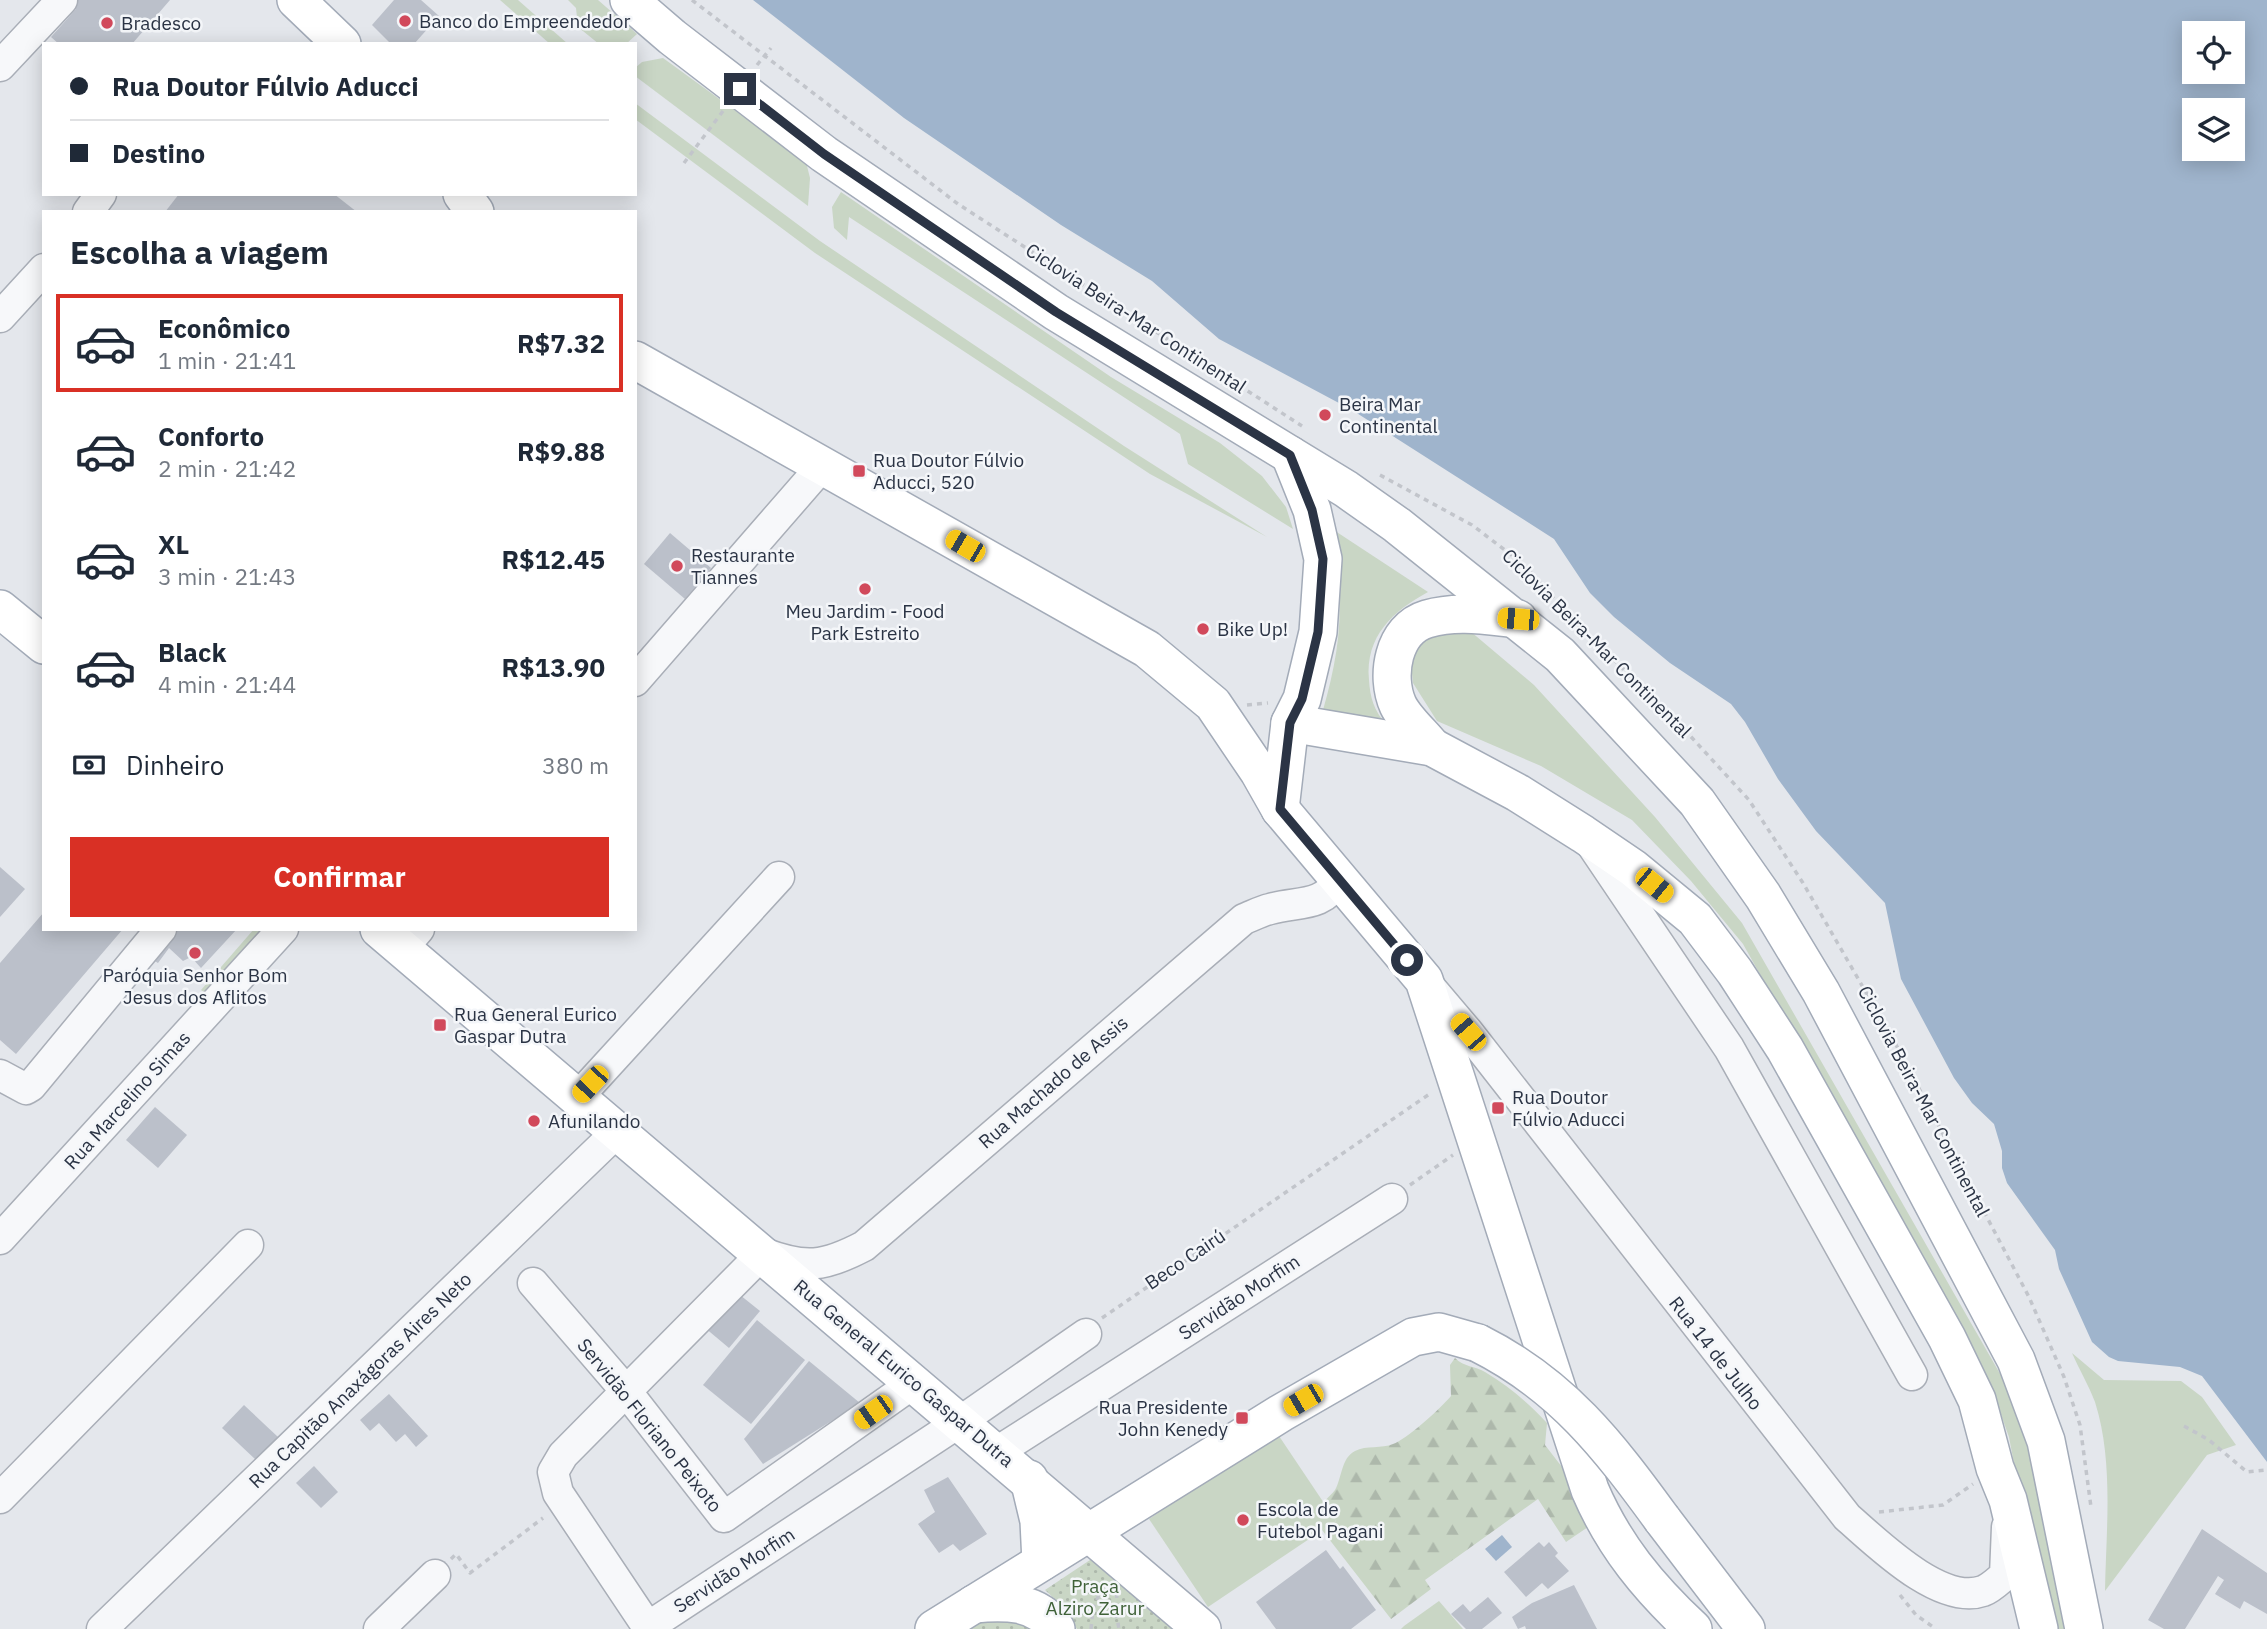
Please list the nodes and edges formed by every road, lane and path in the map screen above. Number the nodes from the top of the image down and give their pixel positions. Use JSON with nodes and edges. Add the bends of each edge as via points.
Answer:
{"nodes":[{"id":1,"x":62,"y":0,"type":"edge"},
{"id":2,"x":296,"y":0,"type":"edge"},
{"id":3,"x":629,"y":0,"type":"edge"},
{"id":4,"x":692,"y":0,"type":"edge"},
{"id":5,"x":340,"y":42,"type":"edge"},
{"id":6,"x":0,"y":66,"type":"edge"},
{"id":7,"x":42,"y":271,"type":"edge"},
{"id":8,"x":0,"y":317,"type":"edge"},
{"id":9,"x":637,"y":361,"type":"edge"},
{"id":10,"x":1299,"y":443,"type":"junction"},
{"id":11,"x":823,"y":466,"type":"junction"},
{"id":12,"x":1375,"y":472,"type":"dead end"},
{"id":13,"x":0,"y":608,"type":"edge"},
{"id":14,"x":1518,"y":619,"type":"junction"},
{"id":15,"x":42,"y":643,"type":"edge"},
{"id":16,"x":637,"y":679,"type":"edge"},
{"id":17,"x":1290,"y":723,"type":"junction"},
{"id":18,"x":1432,"y":747,"type":"junction"},
{"id":19,"x":1280,"y":809,"type":"junction"},
{"id":20,"x":1583,"y":834,"type":"junction"},
{"id":21,"x":779,"y":877,"type":"dead end"},
{"id":22,"x":1338,"y":880,"type":"junction"},
{"id":23,"x":160,"y":931,"type":"edge"},
{"id":24,"x":281,"y":931,"type":"edge"},
{"id":25,"x":400,"y":936,"type":"edge"},
{"id":26,"x":1424,"y":980,"type":"junction"},
{"id":27,"x":0,"y":1075,"type":"edge"},
{"id":28,"x":578,"y":1097,"type":"junction"},
{"id":29,"x":1414,"y":1103,"type":"dead end"},
{"id":30,"x":618,"y":1131,"type":"junction"},
{"id":31,"x":1478,"y":1138,"type":"junction"},
{"id":32,"x":1392,"y":1199,"type":"joint"},
{"id":33,"x":0,"y":1239,"type":"edge"},
{"id":34,"x":248,"y":1245,"type":"dead end"},
{"id":35,"x":763,"y":1254,"type":"junction"},
{"id":36,"x":533,"y":1283,"type":"dead end"},
{"id":37,"x":1928,"y":1301,"type":"junction"},
{"id":38,"x":1877,"y":1310,"type":"junction"},
{"id":39,"x":1086,"y":1334,"type":"joint"},
{"id":40,"x":1912,"y":1375,"type":"dead end"},
{"id":41,"x":915,"y":1382,"type":"junction"},
{"id":42,"x":626,"y":1391,"type":"junction"},
{"id":43,"x":961,"y":1421,"type":"junction"},
{"id":44,"x":2184,"y":1426,"type":"dead end"},
{"id":45,"x":997,"y":1452,"type":"junction"},
{"id":46,"x":2267,"y":1470,"type":"edge"},
{"id":47,"x":1029,"y":1479,"type":"junction"},
{"id":48,"x":2001,"y":1484,"type":"junction"},
{"id":49,"x":0,"y":1498,"type":"edge"},
{"id":50,"x":551,"y":1512,"type":"dead end"},
{"id":51,"x":2091,"y":1512,"type":"dead end"},
{"id":52,"x":1847,"y":1517,"type":"junction"},
{"id":53,"x":1084,"y":1534,"type":"junction"},
{"id":54,"x":1041,"y":1562,"type":"junction"},
{"id":55,"x":1114,"y":1569,"type":"junction"},
{"id":56,"x":435,"y":1575,"type":"joint"},
{"id":57,"x":974,"y":1604,"type":"junction"},
{"id":58,"x":648,"y":1628,"type":"edge"},
{"id":59,"x":102,"y":1629,"type":"edge"},
{"id":60,"x":379,"y":1629,"type":"edge"},
{"id":61,"x":934,"y":1629,"type":"edge"},
{"id":62,"x":1056,"y":1629,"type":"edge"},
{"id":63,"x":1091,"y":1629,"type":"edge"},
{"id":64,"x":1183,"y":1629,"type":"edge"},
{"id":65,"x":1202,"y":1629,"type":"edge"},
{"id":66,"x":1693,"y":1629,"type":"edge"},
{"id":67,"x":1746,"y":1629,"type":"edge"},
{"id":68,"x":2039,"y":1629,"type":"edge"},
{"id":69,"x":2084,"y":1629,"type":"edge"}],
"edges":[{"from":1,"to":6,"type":"street"},
{"from":2,"to":5,"type":"main road"},
{"from":3,"to":10,"type":"main road","via":[[824,154],[1056,312]]},
{"from":4,"to":10,"type":"path","name":"Ciclovia Beira-Mar Continental","via":[[958,204]]},
{"from":7,"to":8,"type":"street"},
{"from":9,"to":11,"type":"main road"},
{"from":10,"to":14,"type":"main road"},
{"from":10,"to":17,"type":"main road","via":[[1323,559],[1318,632],[1302,699]]},
{"from":11,"to":16,"type":"street"},
{"from":11,"to":19,"type":"main road","via":[[1173,668],[1213,704]]},
{"from":12,"to":51,"type":"path","name":"Ciclovia Beira-Mar Continental","via":[[1472,525],[1522,563],[1749,800],[1894,1041],[2029,1297],[2080,1425]]},
{"from":13,"to":15,"type":"main road"},
{"from":14,"to":18,"type":"main road","via":[[1456,613],[1425,619],[1396,648],[1391,675],[1399,706]]},
{"from":14,"to":69,"type":"main road","via":[[1560,655],[1697,802],[1763,896],[1821,992],[2016,1360],[2046,1441]]},
{"from":17,"to":18,"type":"main road"},
{"from":17,"to":19,"type":"main road"},
{"from":18,"to":20,"type":"main road"},
{"from":19,"to":22,"type":"main road"},
{"from":20,"to":37,"type":"main road","via":[[1696,919],[1785,1049]]},
{"from":20,"to":38,"type":"street","via":[[1729,1048]]},
{"from":21,"to":28,"type":"street"},
{"from":22,"to":26,"type":"main road"},
{"from":22,"to":35,"type":"street","name":"Rua Machado de Assis","via":[[1319,901],[1270,909],[1244,919],[864,1246],[838,1259],[806,1265]]},
{"from":23,"to":27,"type":"street","via":[[31,1086],[26,1090]]},
{"from":24,"to":33,"type":"street","name":"Rua Marcelino Simas"},
{"from":25,"to":28,"type":"main road","name":"Rua General Eurico Gaspar Dutra"},
{"from":26,"to":31,"type":"main road"},
{"from":26,"to":52,"type":"street","name":"Rua 14 de Julho"},
{"from":28,"to":30,"type":"main road","name":"Rua General Eurico Gaspar Dutra"},
{"from":29,"to":39,"type":"path","name":"Beco Cairú","via":[[1107,1313]]},
{"from":30,"to":35,"type":"main road","name":"Rua General Eurico Gaspar Dutra"},
{"from":30,"to":59,"type":"street","name":"Rua Capitão Anaxágoras Aires Neto"},
{"from":31,"to":32,"type":"path"},
{"from":31,"to":66,"type":"main road","via":[[1601,1514],[1640,1576]]},
{"from":32,"to":45,"type":"street","name":"Servidão Morfim"},
{"from":34,"to":49,"type":"street"},
{"from":35,"to":41,"type":"main road","name":"Rua General Eurico Gaspar Dutra"},
{"from":35,"to":42,"type":"street"},
{"from":36,"to":42,"type":"street","name":"Servidão Floriano Peixoto"},
{"from":37,"to":38,"type":"street"},
{"from":37,"to":48,"type":"main road","via":[[1976,1400]]},
{"from":38,"to":40,"type":"street"},
{"from":39,"to":43,"type":"street"},
{"from":41,"to":42,"type":"street","name":"Servidão Floriano Peixoto","via":[[724,1517]]},
{"from":41,"to":43,"type":"main road","name":"Rua General Eurico Gaspar Dutra"},
{"from":42,"to":58,"type":"street","via":[[553,1472],[558,1493]]},
{"from":43,"to":45,"type":"main road","name":"Rua General Eurico Gaspar Dutra"},
{"from":43,"to":58,"type":"street","name":"Servidão Morfim"},
{"from":44,"to":46,"type":"path","via":[[2247,1472]]},
{"from":45,"to":47,"type":"main road","name":"Rua General Eurico Gaspar Dutra"},
{"from":47,"to":53,"type":"main road","name":"Rua General Eurico Gaspar Dutra"},
{"from":47,"to":54,"type":"main road","via":[[1039,1521]]},
{"from":48,"to":52,"type":"path","via":[[1943,1505]]},
{"from":48,"to":52,"type":"street","name":"Rua 14 de Julho","via":[[2005,1575],[1976,1593],[1943,1588],[1898,1561]]},
{"from":48,"to":68,"type":"main road"},
{"from":50,"to":56,"type":"path","via":[[470,1573],[456,1554]]},
{"from":53,"to":54,"type":"main road"},
{"from":53,"to":55,"type":"main road","name":"Rua General Eurico Gaspar Dutra"},
{"from":53,"to":65,"type":"main road","name":"Rua General Eurico Gaspar Dutra"},
{"from":53,"to":67,"type":"main road","bridge":true,"via":[[1413,1337],[1439,1332],[1478,1343],[1535,1376],[1566,1401],[1619,1461]]},
{"from":54,"to":57,"type":"main road"},
{"from":55,"to":63,"type":"path","via":[[1098,1597]]},
{"from":55,"to":64,"type":"main road","name":"Rua General Eurico Gaspar Dutra"},
{"from":56,"to":60,"type":"street"},
{"from":57,"to":61,"type":"main road"},
{"from":57,"to":62,"type":"main road","via":[[1017,1603],[1037,1610]]}]}
